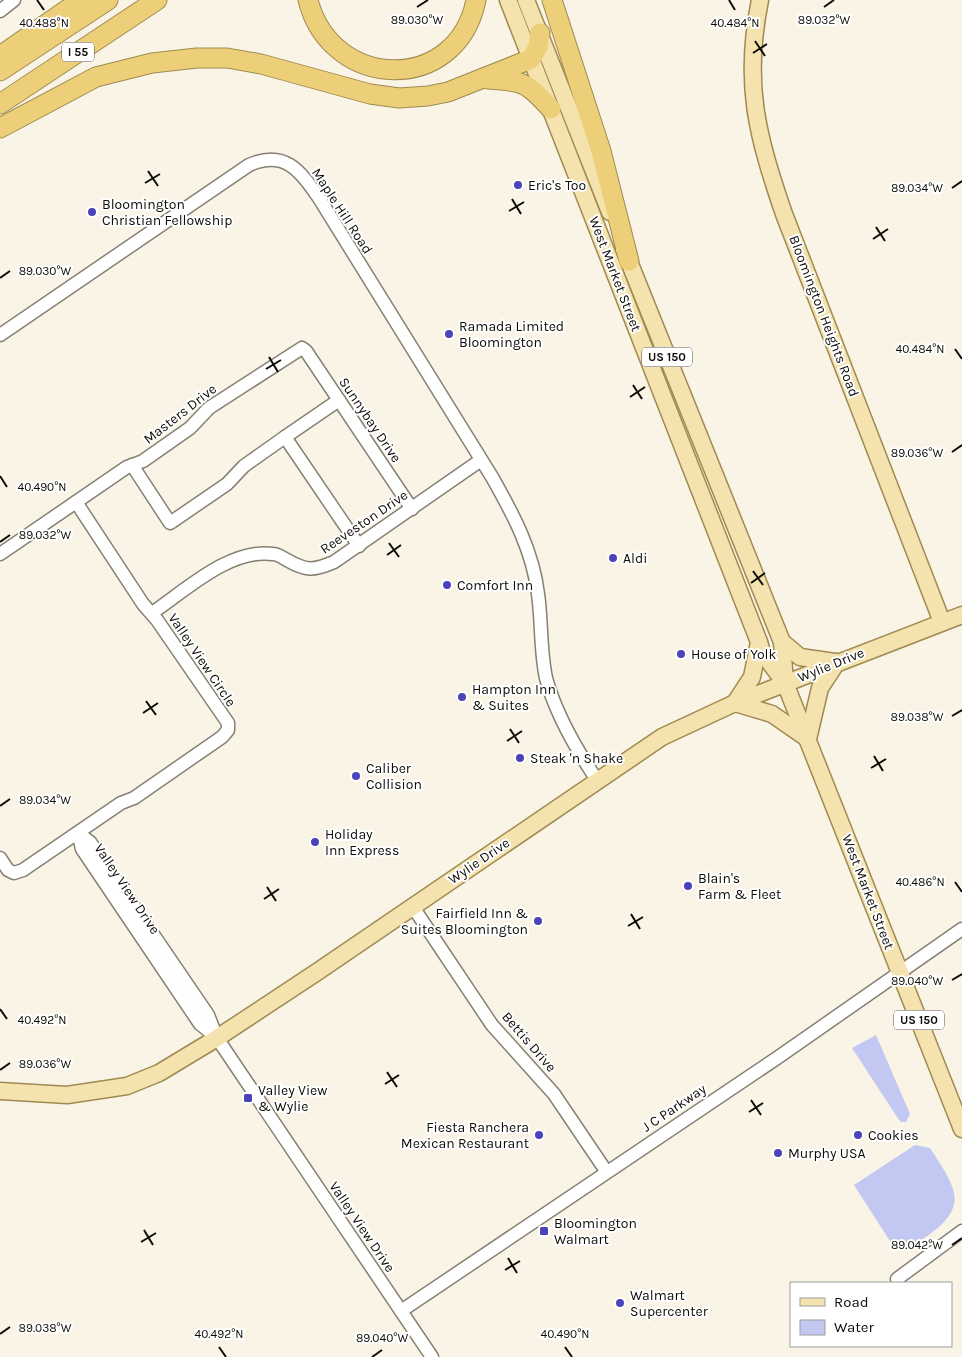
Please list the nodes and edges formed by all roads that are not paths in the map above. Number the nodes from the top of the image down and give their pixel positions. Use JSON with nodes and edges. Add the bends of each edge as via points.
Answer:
{"nodes":[{"id":1,"x":14,"y":0,"type":"edge"},
{"id":2,"x":81,"y":0,"type":"edge"},
{"id":3,"x":108,"y":0,"type":"edge"},
{"id":4,"x":157,"y":0,"type":"edge"},
{"id":5,"x":308,"y":0,"type":"edge"},
{"id":6,"x":476,"y":0,"type":"edge"},
{"id":7,"x":508,"y":0,"type":"edge"},
{"id":8,"x":526,"y":0,"type":"edge"},
{"id":9,"x":552,"y":0,"type":"edge"},
{"id":10,"x":760,"y":0,"type":"edge"},
{"id":11,"x":0,"y":11,"type":"edge"},
{"id":12,"x":540,"y":33,"type":"junction"},
{"id":13,"x":0,"y":56,"type":"edge"},
{"id":14,"x":531,"y":59,"type":"junction"},
{"id":15,"x":0,"y":71,"type":"edge"},
{"id":16,"x":482,"y":78,"type":"junction"},
{"id":17,"x":0,"y":104,"type":"edge"},
{"id":18,"x":551,"y":109,"type":"junction"},
{"id":19,"x":0,"y":128,"type":"edge"},
{"id":20,"x":629,"y":261,"type":"junction"},
{"id":21,"x":0,"y":335,"type":"edge"},
{"id":22,"x":302,"y":348,"type":"joint"},
{"id":23,"x":339,"y":400,"type":"junction"},
{"id":24,"x":285,"y":438,"type":"junction"},
{"id":25,"x":481,"y":460,"type":"junction"},
{"id":26,"x":132,"y":465,"type":"junction"},
{"id":27,"x":76,"y":502,"type":"junction"},
{"id":28,"x":412,"y":509,"type":"junction"},
{"id":29,"x":359,"y":546,"type":"junction"},
{"id":30,"x":0,"y":554,"type":"edge"},
{"id":31,"x":152,"y":613,"type":"junction"},
{"id":32,"x":962,"y":615,"type":"edge"},
{"id":33,"x":942,"y":622,"type":"junction"},
{"id":34,"x":758,"y":642,"type":"junction"},
{"id":35,"x":782,"y":642,"type":"junction"},
{"id":36,"x":837,"y":662,"type":"junction"},
{"id":37,"x":786,"y":683,"type":"junction"},
{"id":38,"x":735,"y":703,"type":"junction"},
{"id":39,"x":808,"y":739,"type":"junction"},
{"id":40,"x":597,"y":780,"type":"junction"},
{"id":41,"x":78,"y":832,"type":"junction"},
{"id":42,"x":0,"y":858,"type":"edge"},
{"id":43,"x":413,"y":906,"type":"junction"},
{"id":44,"x":962,"y":929,"type":"edge"},
{"id":45,"x":900,"y":973,"type":"junction"},
{"id":46,"x":217,"y":1038,"type":"junction"},
{"id":47,"x":0,"y":1091,"type":"edge"},
{"id":48,"x":962,"y":1129,"type":"edge"},
{"id":49,"x":606,"y":1171,"type":"junction"},
{"id":50,"x":962,"y":1230,"type":"edge"},
{"id":51,"x":897,"y":1279,"type":"dead end"},
{"id":52,"x":401,"y":1311,"type":"junction"},
{"id":53,"x":432,"y":1357,"type":"edge"}],
"edges":[{"from":1,"to":11,"type":"street"},
{"from":2,"to":13,"type":"highway"},
{"from":3,"to":15,"type":"highway","number":"I 55"},
{"from":4,"to":17,"type":"highway","number":"I 55"},
{"from":5,"to":6,"type":"highway","via":[[319,28],[340,52],[368,67],[386,71],[412,69],[444,54],[467,26]]},
{"from":7,"to":14,"type":"main road","name":"West Market Street","number":"US 150"},
{"from":8,"to":12,"type":"main road","name":"West Market Street","number":"US 150"},
{"from":9,"to":20,"type":"highway","via":[[601,151]]},
{"from":10,"to":33,"type":"main road","name":"Bloomington Heights Road","via":[[752,51],[753,92],[764,153],[784,214]]},
{"from":12,"to":14,"type":"highway","via":[[538,47]]},
{"from":12,"to":20,"type":"main road","name":"West Market Street","number":"US 150"},
{"from":14,"to":16,"type":"highway"},
{"from":14,"to":18,"type":"main road","name":"West Market Street","number":"US 150"},
{"from":16,"to":18,"type":"highway","via":[[516,80],[527,85]]},
{"from":16,"to":19,"type":"highway","via":[[448,92],[399,98],[370,94],[261,64],[227,58],[197,58],[152,63],[96,77]]},
{"from":18,"to":34,"type":"main road","name":"West Market Street","number":"US 150"},
{"from":20,"to":35,"type":"main road","name":"West Market Street","number":"US 150"},
{"from":21,"to":25,"type":"street","name":"Maple Hill Road","via":[[244,168],[264,160],[280,160],[298,171],[319,198]]},
{"from":22,"to":23,"type":"street","name":"Sunnybay Drive"},
{"from":22,"to":26,"type":"street","name":"Masters Drive","via":[[209,408],[190,428],[143,461]]},
{"from":23,"to":24,"type":"street"},
{"from":23,"to":28,"type":"street","name":"Sunnybay Drive"},
{"from":24,"to":26,"type":"street","via":[[244,466],[227,484],[170,523]]},
{"from":24,"to":29,"type":"street"},
{"from":25,"to":28,"type":"street","name":"Reeveston Drive"},
{"from":25,"to":40,"type":"street","name":"Maple Hill Road","via":[[517,522],[535,576],[546,678],[567,730]]},
{"from":26,"to":27,"type":"street","name":"Masters Drive"},
{"from":27,"to":30,"type":"street"},
{"from":27,"to":31,"type":"street","name":"Valley View Circle"},
{"from":28,"to":29,"type":"street","name":"Reeveston Drive"},
{"from":29,"to":31,"type":"street","name":"Reeveston Drive","via":[[320,568],[303,569],[275,554],[253,554],[226,562]]},
{"from":31,"to":41,"type":"street","name":"Valley View Circle","via":[[228,724],[227,734]]},
{"from":32,"to":33,"type":"main road","name":"Wylie Drive"},
{"from":33,"to":36,"type":"main road","name":"Wylie Drive"},
{"from":34,"to":37,"type":"main road","name":"West Market Street","number":"US 150"},
{"from":34,"to":38,"type":"main road","via":[[752,677]]},
{"from":35,"to":36,"type":"main road","via":[[800,657]]},
{"from":35,"to":37,"type":"main road","name":"West Market Street","number":"US 150"},
{"from":36,"to":37,"type":"main road","name":"Wylie Drive"},
{"from":36,"to":39,"type":"main road","via":[[820,688]]},
{"from":37,"to":38,"type":"main road","name":"Wylie Drive"},
{"from":37,"to":39,"type":"main road","name":"West Market Street","number":"US 150"},
{"from":38,"to":39,"type":"main road","via":[[772,714]]},
{"from":38,"to":40,"type":"main road","name":"Wylie Drive","via":[[662,737]]},
{"from":39,"to":45,"type":"main road","name":"West Market Street","number":"US 150"},
{"from":40,"to":43,"type":"main road","name":"Wylie Drive"},
{"from":41,"to":42,"type":"street","name":"Valley View Circle","via":[[19,872],[8,870]]},
{"from":41,"to":46,"type":"street","name":"Valley View Drive","via":[[90,842],[208,1016]]},
{"from":43,"to":46,"type":"main road","name":"Wylie Drive"},
{"from":43,"to":49,"type":"street","name":"Bettis Drive","via":[[492,1024],[554,1094]]},
{"from":44,"to":45,"type":"street","name":"J C Parkway"},
{"from":45,"to":48,"type":"main road","name":"West Market Street","number":"US 150"},
{"from":45,"to":49,"type":"street","name":"J C Parkway"},
{"from":46,"to":47,"type":"main road","name":"Wylie Drive","via":[[176,1064],[126,1086],[67,1095]]},
{"from":46,"to":52,"type":"street","name":"Valley View Drive"},
{"from":49,"to":52,"type":"street","name":"J C Parkway"},
{"from":50,"to":51,"type":"street"},
{"from":52,"to":53,"type":"street","name":"Valley View Drive"}]}
